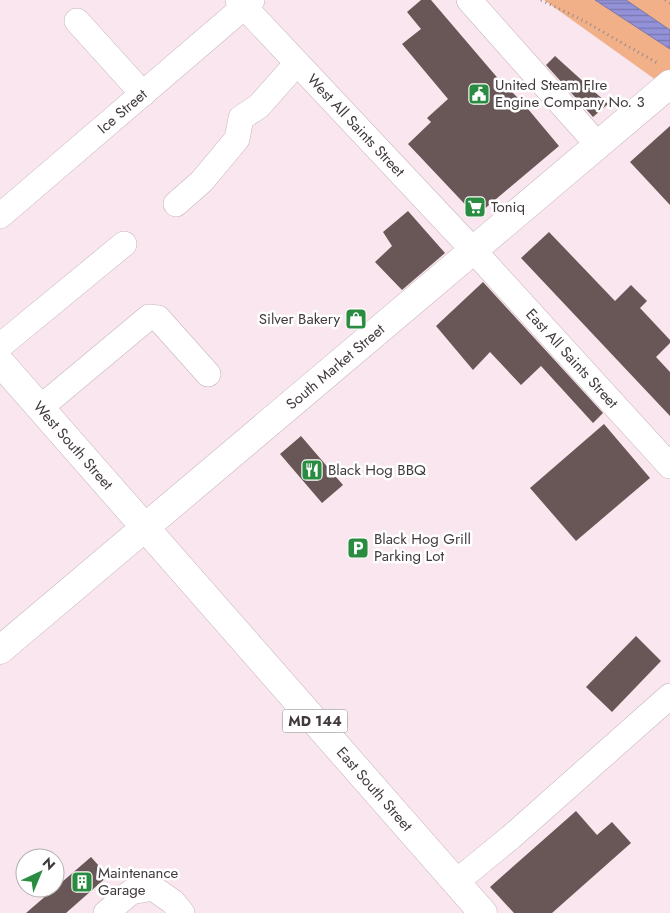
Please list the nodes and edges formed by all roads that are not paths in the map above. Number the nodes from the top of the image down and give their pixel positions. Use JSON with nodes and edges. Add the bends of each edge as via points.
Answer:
{"nodes":[{"id":1,"x":469,"y":0,"type":"edge"},
{"id":2,"x":245,"y":2,"type":"edge"},
{"id":3,"x":77,"y":21,"type":"dead end"},
{"id":4,"x":298,"y":63,"type":"junction"},
{"id":5,"x":666,"y":75,"type":"edge"},
{"id":6,"x":143,"y":94,"type":"junction"},
{"id":7,"x":598,"y":145,"type":"junction"},
{"id":8,"x":176,"y":204,"type":"dead end"},
{"id":9,"x":0,"y":216,"type":"edge"},
{"id":10,"x":124,"y":244,"type":"dead end"},
{"id":11,"x":474,"y":251,"type":"junction"},
{"id":12,"x":0,"y":346,"type":"edge"},
{"id":13,"x":0,"y":362,"type":"edge"},
{"id":14,"x":208,"y":374,"type":"dead end"},
{"id":15,"x":40,"y":408,"type":"junction"},
{"id":16,"x":670,"y":466,"type":"edge"},
{"id":17,"x":146,"y":528,"type":"junction"},
{"id":18,"x":0,"y":650,"type":"edge"},
{"id":19,"x":670,"y":696,"type":"edge"},
{"id":20,"x":456,"y":882,"type":"junction"},
{"id":21,"x":106,"y":913,"type":"edge"},
{"id":22,"x":182,"y":913,"type":"edge"},
{"id":23,"x":483,"y":913,"type":"edge"}],
"edges":[{"from":1,"to":7,"type":"street"},
{"from":2,"to":4,"type":"street","name":"West All Saints Street"},
{"from":2,"to":6,"type":"street","name":"Ice Street"},
{"from":3,"to":6,"type":"street"},
{"from":4,"to":8,"type":"street","via":[[259,106],[241,118],[237,139],[202,181]]},
{"from":4,"to":11,"type":"street","name":"West All Saints Street"},
{"from":5,"to":7,"type":"main road","name":"South Market Street"},
{"from":6,"to":9,"type":"street","name":"Ice Street"},
{"from":7,"to":11,"type":"main road","name":"South Market Street"},
{"from":10,"to":12,"type":"street"},
{"from":11,"to":16,"type":"street","name":"East All Saints Street"},
{"from":11,"to":17,"type":"main road","name":"South Market Street"},
{"from":13,"to":15,"type":"main road","name":"West South Street","number":"MD 144"},
{"from":14,"to":15,"type":"street","via":[[158,318],[149,317]]},
{"from":15,"to":17,"type":"main road","name":"West South Street","number":"MD 144"},
{"from":17,"to":18,"type":"main road","name":"South Market Street"},
{"from":17,"to":20,"type":"main road","name":"East South Street","number":"MD 144"},
{"from":19,"to":20,"type":"street"},
{"from":20,"to":23,"type":"main road","name":"East South Street","number":"MD 144"},
{"from":21,"to":22,"type":"street","via":[[131,892],[153,888],[174,902]]}]}
